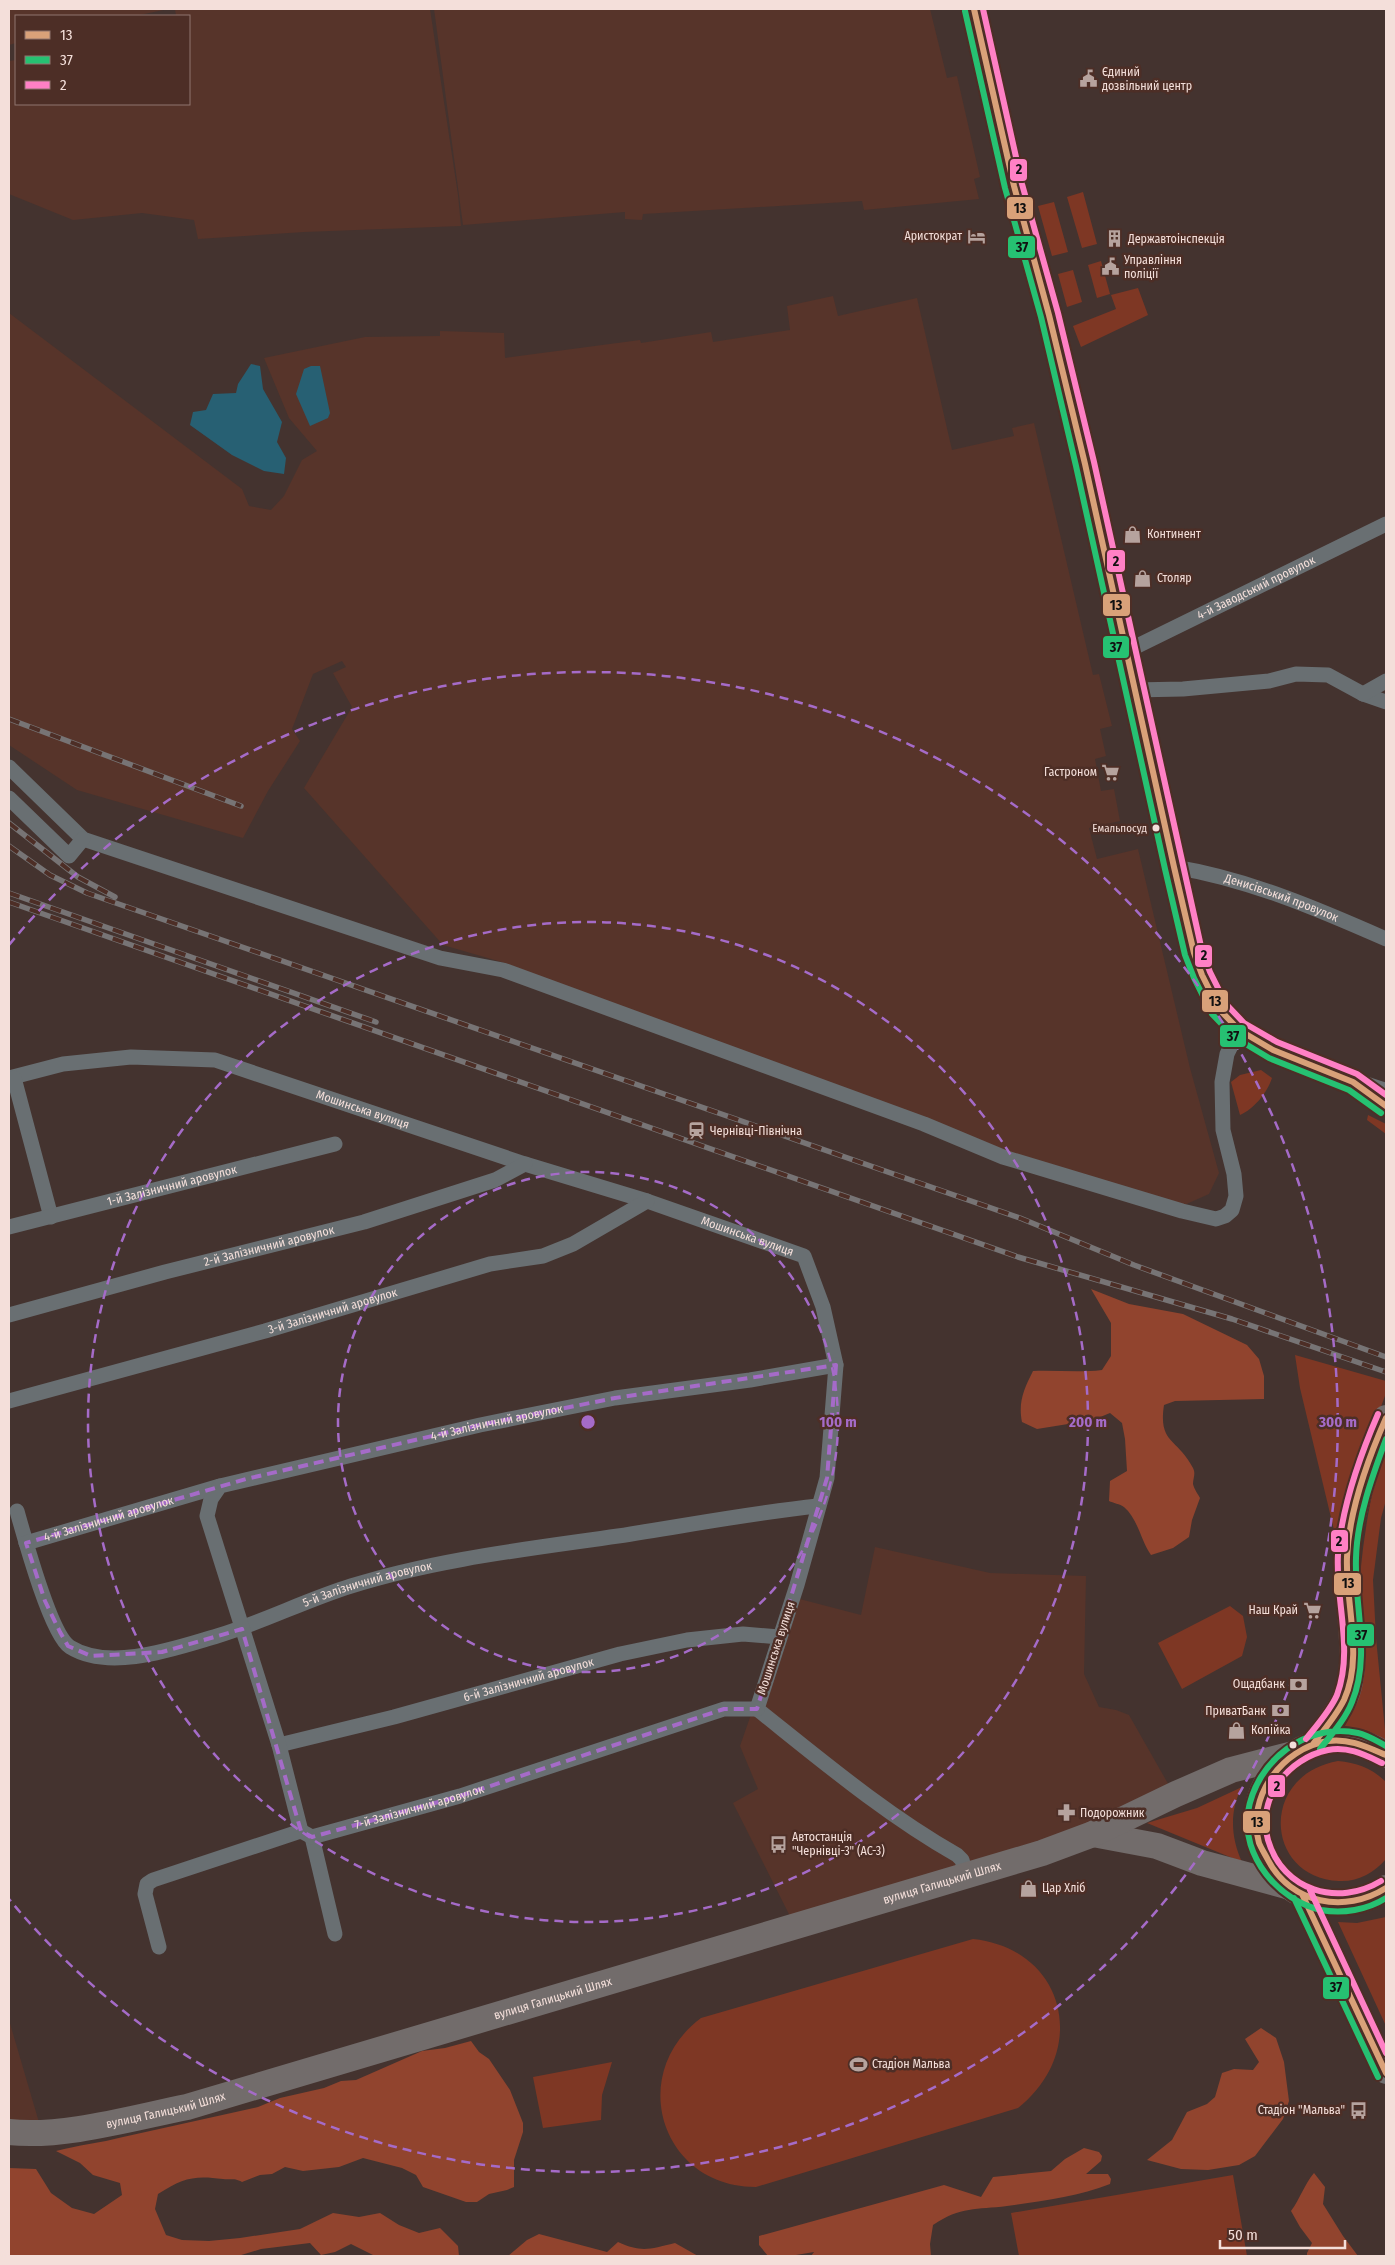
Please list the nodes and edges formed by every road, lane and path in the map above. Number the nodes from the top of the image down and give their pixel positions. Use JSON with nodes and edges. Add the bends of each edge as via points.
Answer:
{"nodes":[{"id":1,"x":974,"y":9,"type":"edge"},
{"id":2,"x":1386,"y":524,"type":"edge"},
{"id":3,"x":1125,"y":652,"type":"junction"},
{"id":4,"x":1386,"y":680,"type":"edge"},
{"id":5,"x":1134,"y":690,"type":"junction"},
{"id":6,"x":1363,"y":694,"type":"junction"},
{"id":7,"x":1386,"y":702,"type":"edge"},
{"id":8,"x":9,"y":767,"type":"edge"},
{"id":9,"x":9,"y":798,"type":"edge"},
{"id":10,"x":83,"y":839,"type":"junction"},
{"id":11,"x":1174,"y":867,"type":"junction"},
{"id":12,"x":1386,"y":939,"type":"edge"},
{"id":13,"x":1239,"y":1030,"type":"junction"},
{"id":14,"x":11,"y":1078,"type":"edge"},
{"id":15,"x":1353,"y":1082,"type":"junction"},
{"id":16,"x":1386,"y":1093,"type":"edge"},
{"id":17,"x":1386,"y":1106,"type":"edge"},
{"id":18,"x":335,"y":1144,"type":"dead end"},
{"id":19,"x":525,"y":1164,"type":"junction"},
{"id":20,"x":648,"y":1201,"type":"junction"},
{"id":21,"x":51,"y":1217,"type":"junction"},
{"id":22,"x":9,"y":1226,"type":"edge"},
{"id":23,"x":9,"y":1316,"type":"edge"},
{"id":24,"x":836,"y":1365,"type":"junction"},
{"id":25,"x":9,"y":1401,"type":"edge"},
{"id":26,"x":1386,"y":1418,"type":"edge"},
{"id":27,"x":220,"y":1486,"type":"junction"},
{"id":28,"x":818,"y":1506,"type":"junction"},
{"id":29,"x":17,"y":1511,"type":"dead end"},
{"id":30,"x":26,"y":1543,"type":"junction"},
{"id":31,"x":242,"y":1629,"type":"junction"},
{"id":32,"x":779,"y":1637,"type":"junction"},
{"id":33,"x":757,"y":1709,"type":"junction"},
{"id":34,"x":279,"y":1745,"type":"junction"},
{"id":35,"x":1303,"y":1749,"type":"junction"},
{"id":36,"x":1386,"y":1755,"type":"edge"},
{"id":37,"x":306,"y":1834,"type":"junction"},
{"id":38,"x":1093,"y":1834,"type":"junction"},
{"id":39,"x":966,"y":1874,"type":"junction"},
{"id":40,"x":1386,"y":1888,"type":"edge"},
{"id":41,"x":1296,"y":1890,"type":"junction"},
{"id":42,"x":335,"y":1934,"type":"dead end"},
{"id":43,"x":159,"y":1947,"type":"dead end"},
{"id":44,"x":1386,"y":2073,"type":"edge"},
{"id":45,"x":9,"y":2132,"type":"edge"}],
"edges":[{"from":1,"to":3,"type":"main road","via":[[1014,186],[1085,464]]},
{"from":2,"to":3,"type":"street","name":"4-й Заводський провулок"},
{"from":3,"to":5,"type":"main road"},
{"from":4,"to":6,"type":"street"},
{"from":5,"to":6,"type":"street","via":[[1183,689],[1269,681],[1296,674],[1328,674]]},
{"from":5,"to":11,"type":"main road"},
{"from":6,"to":7,"type":"street"},
{"from":8,"to":10,"type":"street"},
{"from":9,"to":10,"type":"street","via":[[69,856]]},
{"from":10,"to":13,"type":"street","via":[[440,958],[503,970],[924,1124],[1003,1157],[1216,1219],[1232,1210],[1236,1196],[1223,1130],[1222,1082],[1227,1054]]},
{"from":11,"to":12,"type":"street","name":"Денисівський провулок","via":[[1232,880],[1315,908]]},
{"from":11,"to":13,"type":"main road","via":[[1202,975],[1219,1009]]},
{"from":13,"to":15,"type":"main road","via":[[1273,1050]]},
{"from":14,"to":19,"type":"street","name":"Мошинська вулиця","via":[[63,1064],[131,1057],[214,1060]]},
{"from":14,"to":21,"type":"street"},
{"from":15,"to":16,"type":"main road"},
{"from":15,"to":17,"type":"main road"},
{"from":18,"to":21,"type":"street","name":"1-й Залізничний аровулок"},
{"from":19,"to":20,"type":"street","name":"Мошинська вулиця"},
{"from":19,"to":23,"type":"street","name":"2-й Залізничний аровулок","via":[[495,1180],[364,1222],[165,1272]]},
{"from":20,"to":24,"type":"street","name":"Мошинська вулиця","via":[[804,1256],[823,1307]]},
{"from":20,"to":25,"type":"street","name":"3-й Залізничний аровулок","via":[[573,1244],[543,1256],[490,1264],[265,1331]]},
{"from":21,"to":22,"type":"street","name":"1-й Залізничний аровулок"},
{"from":24,"to":27,"type":"street","name":"4-й Залізничний аровулок","via":[[606,1400],[480,1425]]},
{"from":24,"to":28,"type":"street","name":"Мошинська вулиця","via":[[827,1478]]},
{"from":26,"to":35,"type":"highway","via":[[1356,1505],[1347,1555],[1351,1678],[1333,1718]]},
{"from":27,"to":30,"type":"street","name":"4-й Залізничний аровулок"},
{"from":27,"to":31,"type":"street","via":[[211,1499],[207,1516]]},
{"from":28,"to":31,"type":"street","name":"5-й Залізничний аровулок","via":[[424,1567],[350,1586]]},
{"from":28,"to":32,"type":"street","name":"Мошинська вулиця"},
{"from":29,"to":30,"type":"street","name":"5-й Залізничний аровулок"},
{"from":30,"to":31,"type":"street","name":"5-й Залізничний аровулок","via":[[45,1601],[68,1646],[91,1656],[109,1658],[162,1652]]},
{"from":31,"to":34,"type":"street"},
{"from":32,"to":33,"type":"street","name":"Мошинська вулиця"},
{"from":32,"to":34,"type":"street","name":"6-й Залізничний аровулок","via":[[743,1634],[629,1652],[394,1718]]},
{"from":33,"to":37,"type":"street","name":"7-й Залізничний аровулок","via":[[724,1709],[460,1796]]},
{"from":33,"to":39,"type":"street","name":"Мошинська вулиця","via":[[852,1784],[957,1855]]},
{"from":34,"to":37,"type":"street"},
{"from":35,"to":36,"type":"highway","name":"вулиця Галицький Шлях","via":[[1336,1739],[1370,1745]]},
{"from":35,"to":38,"type":"highway","name":"вулиця Галицький Шлях","via":[[1231,1770]]},
{"from":35,"to":41,"type":"highway","via":[[1277,1768],[1265,1785],[1257,1826],[1264,1854],[1279,1877]]},
{"from":37,"to":42,"type":"street"},
{"from":37,"to":43,"type":"street","name":"7-й Залізничний аровулок","via":[[147,1884],[145,1894]]},
{"from":38,"to":39,"type":"highway","name":"вулиця Галицький Шлях","via":[[1042,1853]]},
{"from":38,"to":41,"type":"highway","via":[[1157,1846],[1202,1863]]},
{"from":39,"to":45,"type":"highway","name":"вулиця Галицький Шлях","via":[[187,2108],[66,2131]]},
{"from":40,"to":41,"type":"highway","via":[[1350,1902],[1325,1902]]},
{"from":41,"to":44,"type":"main road"}]}
